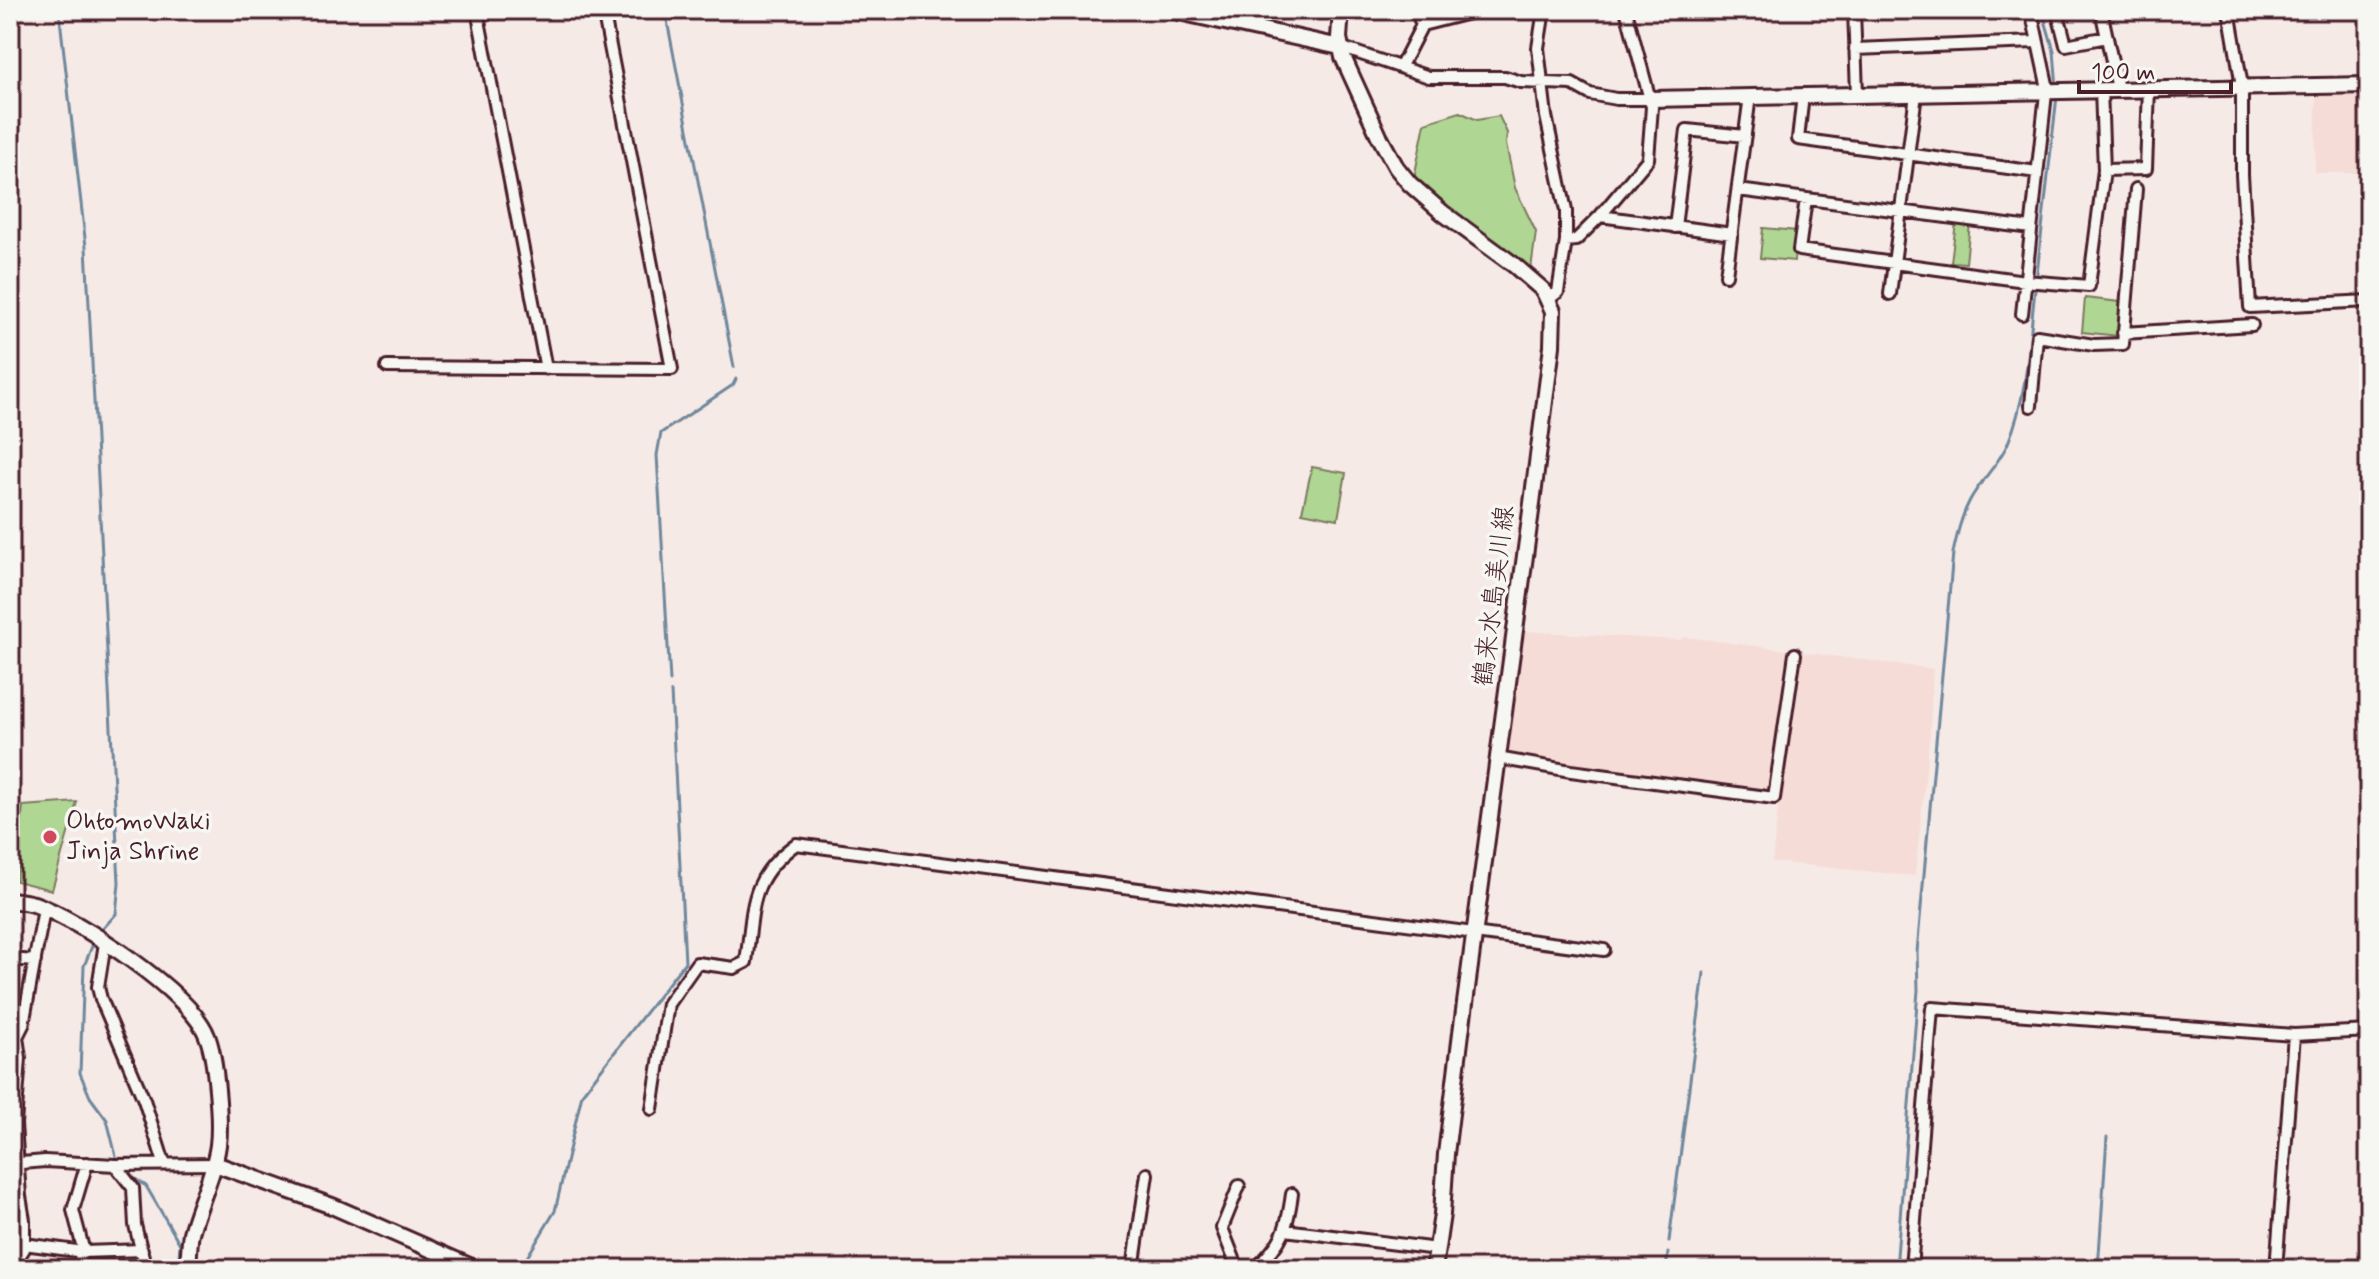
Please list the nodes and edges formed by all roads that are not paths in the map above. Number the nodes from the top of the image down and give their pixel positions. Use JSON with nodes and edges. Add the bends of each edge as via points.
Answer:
{"nodes":[{"id":1,"x":477,"y":10,"type":"edge"},
{"id":2,"x":603,"y":10,"type":"edge"},
{"id":3,"x":1170,"y":10,"type":"edge"},
{"id":4,"x":1341,"y":10,"type":"edge"},
{"id":5,"x":1416,"y":10,"type":"edge"},
{"id":6,"x":1481,"y":10,"type":"edge"},
{"id":7,"x":1544,"y":10,"type":"edge"},
{"id":8,"x":1626,"y":10,"type":"edge"},
{"id":9,"x":1854,"y":10,"type":"edge"},
{"id":10,"x":2031,"y":10,"type":"edge"},
{"id":11,"x":2057,"y":10,"type":"edge"},
{"id":12,"x":2101,"y":10,"type":"edge"},
{"id":13,"x":2229,"y":10,"type":"edge"},
{"id":14,"x":1422,"y":25,"type":"junction"},
{"id":15,"x":2107,"y":37,"type":"junction"},
{"id":16,"x":2036,"y":42,"type":"junction"},
{"id":17,"x":1340,"y":47,"type":"junction"},
{"id":18,"x":1855,"y":49,"type":"junction"},
{"id":19,"x":1401,"y":66,"type":"junction"},
{"id":20,"x":1542,"y":82,"type":"junction"},
{"id":21,"x":2369,"y":85,"type":"edge"},
{"id":22,"x":2242,"y":86,"type":"junction"},
{"id":23,"x":2149,"y":88,"type":"junction"},
{"id":24,"x":2101,"y":89,"type":"junction"},
{"id":25,"x":2118,"y":89,"type":"junction"},
{"id":26,"x":2055,"y":90,"type":"junction"},
{"id":27,"x":1857,"y":94,"type":"junction"},
{"id":28,"x":1916,"y":94,"type":"junction"},
{"id":29,"x":1803,"y":95,"type":"junction"},
{"id":30,"x":1750,"y":96,"type":"junction"},
{"id":31,"x":1650,"y":99,"type":"junction"},
{"id":32,"x":1745,"y":136,"type":"junction"},
{"id":33,"x":1910,"y":155,"type":"junction"},
{"id":34,"x":2104,"y":170,"type":"junction"},
{"id":35,"x":2037,"y":172,"type":"junction"},
{"id":36,"x":2136,"y":189,"type":"dead end"},
{"id":37,"x":1738,"y":190,"type":"junction"},
{"id":38,"x":1806,"y":199,"type":"junction"},
{"id":39,"x":1903,"y":211,"type":"junction"},
{"id":40,"x":1600,"y":216,"type":"junction"},
{"id":41,"x":1675,"y":227,"type":"junction"},
{"id":42,"x":2031,"y":228,"type":"junction"},
{"id":43,"x":1732,"y":234,"type":"junction"},
{"id":44,"x":1566,"y":241,"type":"junction"},
{"id":45,"x":1893,"y":263,"type":"junction"},
{"id":46,"x":1726,"y":275,"type":"dead end"},
{"id":47,"x":2025,"y":281,"type":"junction"},
{"id":48,"x":1890,"y":294,"type":"dead end"},
{"id":49,"x":1549,"y":299,"type":"junction"},
{"id":50,"x":2369,"y":301,"type":"edge"},
{"id":51,"x":2022,"y":314,"type":"dead end"},
{"id":52,"x":2252,"y":325,"type":"dead end"},
{"id":53,"x":2123,"y":333,"type":"junction"},
{"id":54,"x":387,"y":367,"type":"dead end"},
{"id":55,"x":546,"y":369,"type":"junction"},
{"id":56,"x":2031,"y":406,"type":"dead end"},
{"id":57,"x":1795,"y":654,"type":"dead end"},
{"id":58,"x":1497,"y":758,"type":"junction"},
{"id":59,"x":10,"y":900,"type":"edge"},
{"id":60,"x":44,"y":909,"type":"junction"},
{"id":61,"x":1474,"y":932,"type":"junction"},
{"id":62,"x":105,"y":943,"type":"junction"},
{"id":63,"x":1604,"y":950,"type":"dead end"},
{"id":64,"x":10,"y":959,"type":"edge"},
{"id":65,"x":35,"y":961,"type":"junction"},
{"id":66,"x":2369,"y":1031,"type":"edge"},
{"id":67,"x":2294,"y":1035,"type":"junction"},
{"id":68,"x":13,"y":1037,"type":"edge"},
{"id":69,"x":14,"y":1090,"type":"edge"},
{"id":70,"x":652,"y":1109,"type":"dead end"},
{"id":71,"x":14,"y":1163,"type":"edge"},
{"id":72,"x":87,"y":1163,"type":"junction"},
{"id":73,"x":164,"y":1163,"type":"junction"},
{"id":74,"x":215,"y":1164,"type":"junction"},
{"id":75,"x":115,"y":1165,"type":"junction"},
{"id":76,"x":1147,"y":1174,"type":"dead end"},
{"id":77,"x":1239,"y":1186,"type":"dead end"},
{"id":78,"x":1292,"y":1194,"type":"dead end"},
{"id":79,"x":1285,"y":1230,"type":"junction"},
{"id":80,"x":24,"y":1244,"type":"junction"},
{"id":81,"x":1437,"y":1249,"type":"junction"},
{"id":82,"x":142,"y":1250,"type":"junction"},
{"id":83,"x":83,"y":1252,"type":"junction"},
{"id":84,"x":11,"y":1269,"type":"edge"},
{"id":85,"x":79,"y":1269,"type":"edge"},
{"id":86,"x":146,"y":1269,"type":"edge"},
{"id":87,"x":188,"y":1269,"type":"edge"},
{"id":88,"x":476,"y":1269,"type":"edge"},
{"id":89,"x":1133,"y":1269,"type":"edge"},
{"id":90,"x":1238,"y":1269,"type":"edge"},
{"id":91,"x":1255,"y":1269,"type":"edge"},
{"id":92,"x":1434,"y":1269,"type":"edge"},
{"id":93,"x":1911,"y":1269,"type":"edge"},
{"id":94,"x":2276,"y":1269,"type":"edge"}],
"edges":[{"from":1,"to":55,"type":"street"},
{"from":2,"to":55,"type":"street","via":[[672,369]]},
{"from":3,"to":17,"type":"street"},
{"from":4,"to":17,"type":"street"},
{"from":5,"to":14,"type":"street"},
{"from":6,"to":14,"type":"street"},
{"from":7,"to":20,"type":"street","via":[[1538,48]]},
{"from":8,"to":31,"type":"street"},
{"from":9,"to":18,"type":"street"},
{"from":10,"to":16,"type":"street"},
{"from":11,"to":15,"type":"street","via":[[2066,45]]},
{"from":12,"to":15,"type":"street"},
{"from":13,"to":22,"type":"street"},
{"from":14,"to":19,"type":"street"},
{"from":15,"to":25,"type":"street"},
{"from":16,"to":18,"type":"street"},
{"from":16,"to":26,"type":"street"},
{"from":17,"to":19,"type":"street"},
{"from":17,"to":49,"type":"street","via":[[1379,136],[1410,184]]},
{"from":18,"to":27,"type":"street"},
{"from":19,"to":20,"type":"street","via":[[1429,77]]},
{"from":20,"to":31,"type":"street","via":[[1572,84],[1616,99]]},
{"from":20,"to":44,"type":"street","via":[[1566,211]]},
{"from":21,"to":22,"type":"street"},
{"from":22,"to":23,"type":"street"},
{"from":22,"to":50,"type":"street","via":[[2250,307]]},
{"from":23,"to":25,"type":"street"},
{"from":23,"to":34,"type":"street","via":[[2146,169]]},
{"from":24,"to":25,"type":"street"},
{"from":24,"to":26,"type":"street"},
{"from":24,"to":34,"type":"street"},
{"from":26,"to":28,"type":"street"},
{"from":26,"to":35,"type":"street"},
{"from":27,"to":28,"type":"street"},
{"from":27,"to":29,"type":"street"},
{"from":28,"to":33,"type":"street"},
{"from":29,"to":30,"type":"street"},
{"from":29,"to":33,"type":"street","via":[[1798,139]]},
{"from":30,"to":31,"type":"street"},
{"from":30,"to":32,"type":"street"},
{"from":31,"to":40,"type":"street","via":[[1648,159]]},
{"from":32,"to":37,"type":"street"},
{"from":32,"to":41,"type":"street","via":[[1687,130]]},
{"from":33,"to":35,"type":"street"},
{"from":33,"to":39,"type":"street"},
{"from":34,"to":47,"type":"street","via":[[2089,286]]},
{"from":35,"to":42,"type":"street"},
{"from":36,"to":53,"type":"street"},
{"from":37,"to":38,"type":"street"},
{"from":37,"to":43,"type":"street"},
{"from":38,"to":39,"type":"street"},
{"from":38,"to":45,"type":"street","via":[[1799,250]]},
{"from":39,"to":42,"type":"street"},
{"from":39,"to":45,"type":"street"},
{"from":40,"to":41,"type":"street"},
{"from":40,"to":44,"type":"street","via":[[1576,240]]},
{"from":41,"to":43,"type":"street"},
{"from":42,"to":47,"type":"street"},
{"from":43,"to":46,"type":"street"},
{"from":44,"to":49,"type":"street","via":[[1558,292]]},
{"from":45,"to":47,"type":"street"},
{"from":45,"to":48,"type":"street"},
{"from":47,"to":51,"type":"street"},
{"from":49,"to":58,"type":"street","name":"鶴来水島美川線","via":[[1552,346]]},
{"from":52,"to":53,"type":"street"},
{"from":53,"to":56,"type":"street","via":[[2123,344],[2037,336]]},
{"from":54,"to":55,"type":"street"},
{"from":57,"to":58,"type":"street","via":[[1774,798]]},
{"from":58,"to":61,"type":"street","name":"鶴来水島美川線"},
{"from":59,"to":60,"type":"street"},
{"from":60,"to":62,"type":"street"},
{"from":60,"to":65,"type":"street"},
{"from":61,"to":63,"type":"street"},
{"from":61,"to":70,"type":"street","via":[[796,844],[773,861],[756,889],[746,962],[734,968],[697,963],[668,1004]]},
{"from":61,"to":81,"type":"street","name":"鶴来水島美川線"},
{"from":62,"to":73,"type":"street","via":[[98,987]]},
{"from":62,"to":74,"type":"street","via":[[172,991],[207,1035],[219,1142]]},
{"from":64,"to":65,"type":"street"},
{"from":65,"to":68,"type":"street","via":[[23,1025]]},
{"from":66,"to":67,"type":"street"},
{"from":67,"to":93,"type":"street","via":[[1932,1008]]},
{"from":67,"to":94,"type":"street"},
{"from":68,"to":69,"type":"street","via":[[20,1058]]},
{"from":69,"to":71,"type":"street"},
{"from":71,"to":72,"type":"street"},
{"from":71,"to":80,"type":"street"},
{"from":72,"to":75,"type":"street"},
{"from":72,"to":83,"type":"street","via":[[73,1210]]},
{"from":73,"to":74,"type":"street"},
{"from":73,"to":75,"type":"street"},
{"from":74,"to":87,"type":"street","via":[[191,1234]]},
{"from":74,"to":88,"type":"street","via":[[332,1206]]},
{"from":75,"to":82,"type":"street","via":[[133,1188]]},
{"from":76,"to":89,"type":"street"},
{"from":77,"to":90,"type":"street","via":[[1222,1228]]},
{"from":78,"to":79,"type":"street"},
{"from":79,"to":81,"type":"street"},
{"from":79,"to":91,"type":"street"},
{"from":80,"to":83,"type":"street"},
{"from":80,"to":84,"type":"street"},
{"from":81,"to":92,"type":"street","name":"鶴来水島美川線"},
{"from":82,"to":83,"type":"street"},
{"from":82,"to":86,"type":"street"},
{"from":83,"to":85,"type":"street"}]}
